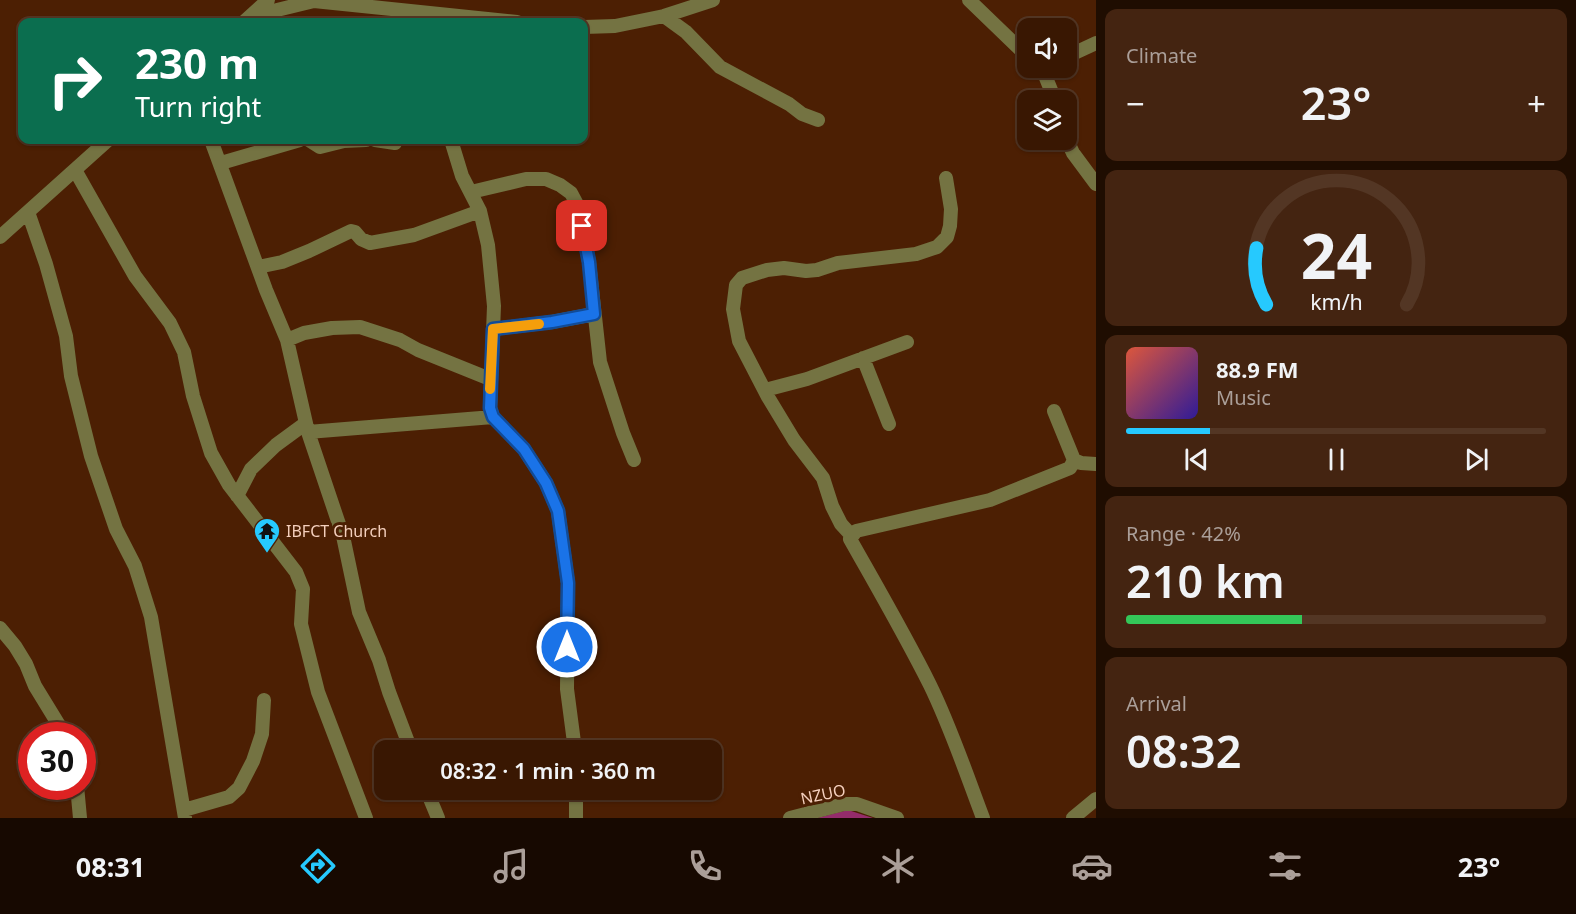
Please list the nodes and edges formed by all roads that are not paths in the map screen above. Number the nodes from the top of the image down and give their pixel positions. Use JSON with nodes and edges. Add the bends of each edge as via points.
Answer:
{"nodes":[{"id":1,"x":268,"y":0,"type":"edge"},
{"id":2,"x":713,"y":0,"type":"edge"},
{"id":3,"x":969,"y":0,"type":"edge"},
{"id":4,"x":313,"y":1,"type":"edge"},
{"id":5,"x":664,"y":16,"type":"junction"},
{"id":6,"x":248,"y":18,"type":"edge"},
{"id":7,"x":258,"y":18,"type":"edge"},
{"id":8,"x":419,"y":18,"type":"edge"},
{"id":9,"x":588,"y":27,"type":"edge"},
{"id":10,"x":1096,"y":43,"type":"edge"},
{"id":11,"x":1017,"y":46,"type":"edge"},
{"id":12,"x":1077,"y":52,"type":"edge"},
{"id":13,"x":818,"y":120,"type":"dead end"},
{"id":14,"x":104,"y":144,"type":"edge"},
{"id":15,"x":213,"y":144,"type":"edge"},
{"id":16,"x":286,"y":144,"type":"edge"},
{"id":17,"x":315,"y":144,"type":"edge"},
{"id":18,"x":332,"y":144,"type":"edge"},
{"id":19,"x":452,"y":144,"type":"edge"},
{"id":20,"x":1072,"y":150,"type":"edge"},
{"id":21,"x":221,"y":163,"type":"junction"},
{"id":22,"x":75,"y":170,"type":"junction"},
{"id":23,"x":946,"y":178,"type":"dead end"},
{"id":24,"x":1096,"y":184,"type":"edge"},
{"id":25,"x":471,"y":192,"type":"junction"},
{"id":26,"x":480,"y":211,"type":"junction"},
{"id":27,"x":28,"y":212,"type":"junction"},
{"id":28,"x":0,"y":237,"type":"edge"},
{"id":29,"x":258,"y":267,"type":"junction"},
{"id":30,"x":594,"y":314,"type":"junction"},
{"id":31,"x":493,"y":329,"type":"junction"},
{"id":32,"x":287,"y":340,"type":"junction"},
{"id":33,"x":907,"y":342,"type":"dead end"},
{"id":34,"x":863,"y":358,"type":"junction"},
{"id":35,"x":490,"y":379,"type":"junction"},
{"id":36,"x":765,"y":390,"type":"junction"},
{"id":37,"x":1054,"y":411,"type":"dead end"},
{"id":38,"x":493,"y":417,"type":"junction"},
{"id":39,"x":889,"y":424,"type":"dead end"},
{"id":40,"x":307,"y":428,"type":"junction"},
{"id":41,"x":634,"y":460,"type":"dead end"},
{"id":42,"x":1074,"y":460,"type":"junction"},
{"id":43,"x":1096,"y":464,"type":"edge"},
{"id":44,"x":237,"y":496,"type":"junction"},
{"id":45,"x":852,"y":536,"type":"junction"},
{"id":46,"x":0,"y":628,"type":"edge"},
{"id":47,"x":264,"y":700,"type":"dead end"},
{"id":48,"x":57,"y":722,"type":"edge"},
{"id":49,"x":407,"y":740,"type":"edge"},
{"id":50,"x":574,"y":740,"type":"edge"},
{"id":51,"x":1096,"y":799,"type":"edge"},
{"id":52,"x":78,"y":800,"type":"edge"},
{"id":53,"x":431,"y":800,"type":"edge"},
{"id":54,"x":576,"y":800,"type":"edge"},
{"id":55,"x":184,"y":814,"type":"edge"},
{"id":56,"x":80,"y":818,"type":"edge"},
{"id":57,"x":366,"y":818,"type":"edge"},
{"id":58,"x":438,"y":818,"type":"edge"},
{"id":59,"x":576,"y":818,"type":"edge"},
{"id":60,"x":789,"y":818,"type":"edge"},
{"id":61,"x":897,"y":818,"type":"edge"},
{"id":62,"x":982,"y":818,"type":"edge"},
{"id":63,"x":1073,"y":818,"type":"edge"}],
"edges":[{"from":1,"to":6,"type":"street"},
{"from":2,"to":5,"type":"street"},
{"from":3,"to":11,"type":"street"},
{"from":4,"to":7,"type":"street"},
{"from":4,"to":8,"type":"street"},
{"from":5,"to":9,"type":"street"},
{"from":5,"to":13,"type":"street","via":[[720,67]]},
{"from":10,"to":12,"type":"street"},
{"from":14,"to":22,"type":"street"},
{"from":15,"to":21,"type":"street"},
{"from":16,"to":21,"type":"street"},
{"from":17,"to":18,"type":"street"},
{"from":19,"to":25,"type":"street"},
{"from":20,"to":24,"type":"street"},
{"from":21,"to":29,"type":"street"},
{"from":22,"to":27,"type":"street"},
{"from":22,"to":44,"type":"street","via":[[135,276],[170,323],[184,352],[211,453]]},
{"from":23,"to":36,"type":"street","via":[[951,226],[944,242],[937,247],[916,254],[838,262],[816,270],[767,270],[742,278],[736,285],[733,309],[739,341]]},
{"from":25,"to":26,"type":"street"},
{"from":25,"to":30,"type":"street","via":[[526,179],[546,179],[571,194],[579,208]]},
{"from":26,"to":29,"type":"street","via":[[414,235],[370,243],[351,231],[282,262]]},
{"from":26,"to":31,"type":"street","via":[[488,245]]},
{"from":27,"to":28,"type":"street"},
{"from":27,"to":55,"type":"street","via":[[66,336],[71,376],[91,456],[151,616]]},
{"from":29,"to":32,"type":"street"},
{"from":30,"to":31,"type":"street"},
{"from":30,"to":41,"type":"street","via":[[600,362]]},
{"from":31,"to":35,"type":"street"},
{"from":32,"to":35,"type":"street","via":[[332,328],[360,327]]},
{"from":32,"to":40,"type":"street"},
{"from":33,"to":34,"type":"street"},
{"from":34,"to":36,"type":"street"},
{"from":34,"to":39,"type":"street"},
{"from":35,"to":38,"type":"street"},
{"from":36,"to":45,"type":"street","via":[[794,440],[824,478],[841,524]]},
{"from":37,"to":42,"type":"street"},
{"from":38,"to":40,"type":"street"},
{"from":38,"to":50,"type":"street","via":[[524,449],[558,511],[568,583],[567,689]]},
{"from":40,"to":44,"type":"street","via":[[276,445],[251,469]]},
{"from":40,"to":49,"type":"street","via":[[343,536],[359,612]]},
{"from":42,"to":43,"type":"street"},
{"from":42,"to":45,"type":"street","via":[[1070,468],[990,500],[856,531]]},
{"from":44,"to":57,"type":"street","via":[[300,580],[301,624],[318,692]]},
{"from":45,"to":62,"type":"street","via":[[850,539],[931,687]]},
{"from":46,"to":48,"type":"street","via":[[26,664]]},
{"from":47,"to":55,"type":"street","via":[[262,734],[239,788],[229,797]]},
{"from":51,"to":63,"type":"street"},
{"from":52,"to":56,"type":"street"},
{"from":53,"to":58,"type":"street"},
{"from":54,"to":59,"type":"street"},
{"from":60,"to":61,"type":"street","name":"NZUO","via":[[844,804],[857,804]]}]}
